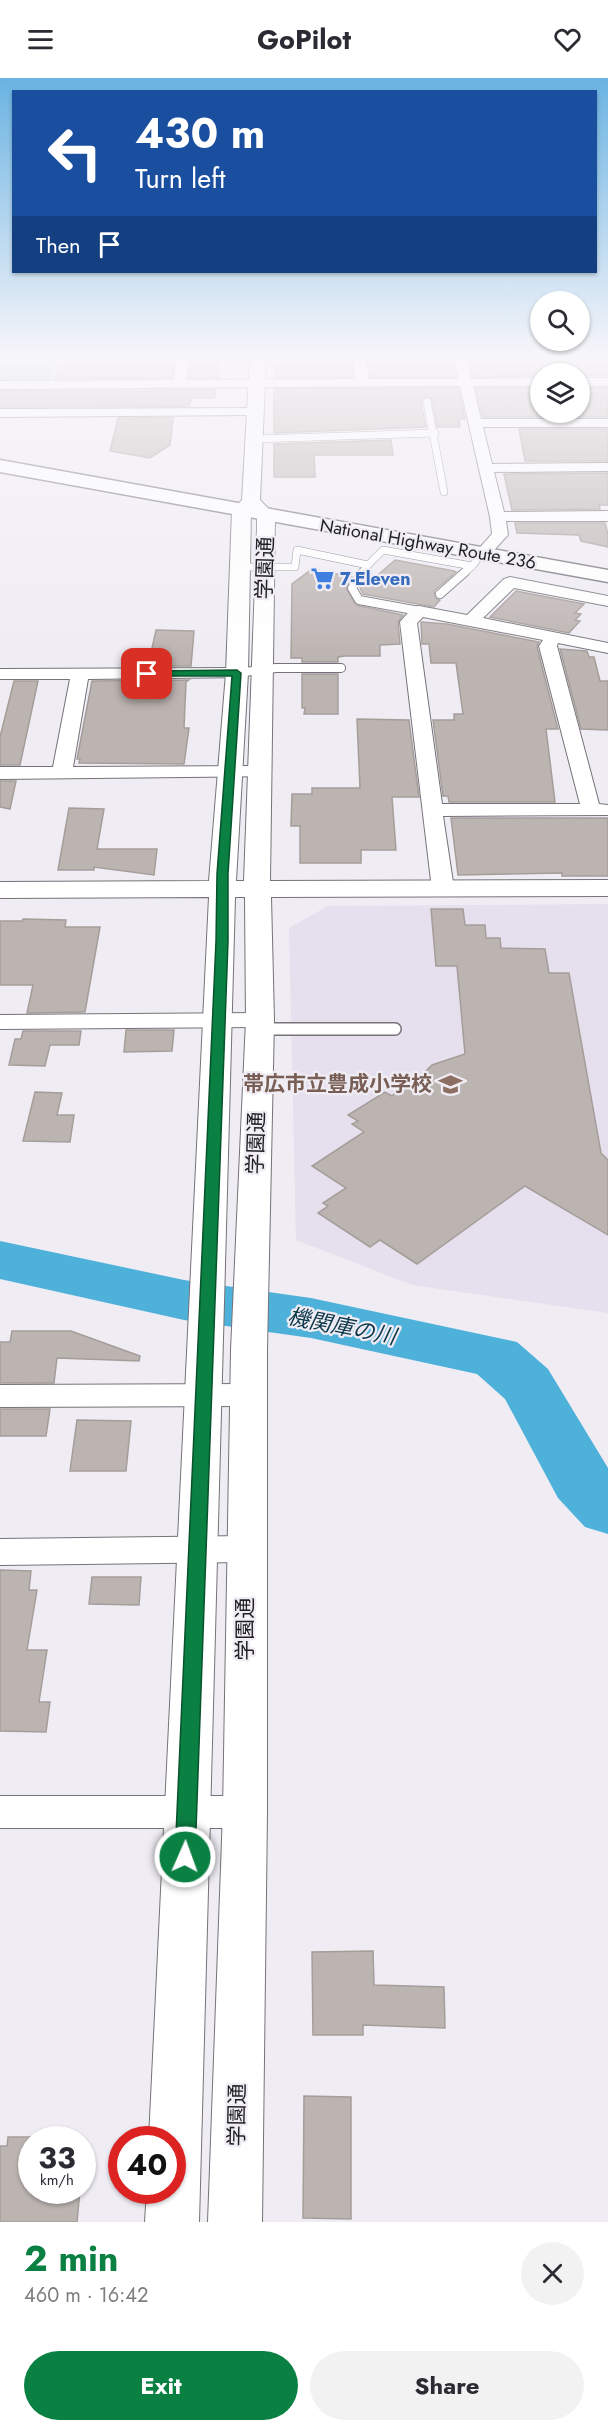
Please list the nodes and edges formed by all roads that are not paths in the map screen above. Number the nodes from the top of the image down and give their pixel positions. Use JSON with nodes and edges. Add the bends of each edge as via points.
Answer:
{"nodes":[{"id":1,"x":15,"y":459,"type":"edge"},
{"id":2,"x":254,"y":459,"type":"edge"},
{"id":3,"x":439,"y":459,"type":"edge"},
{"id":4,"x":483,"y":459,"type":"edge"},
{"id":5,"x":0,"y":466,"type":"edge"},
{"id":6,"x":608,"y":467,"type":"edge"},
{"id":7,"x":485,"y":468,"type":"junction"},
{"id":8,"x":444,"y":492,"type":"dead end"},
{"id":9,"x":252,"y":509,"type":"junction"},
{"id":10,"x":608,"y":516,"type":"edge"},
{"id":11,"x":498,"y":517,"type":"junction"},
{"id":12,"x":399,"y":546,"type":"junction"},
{"id":13,"x":482,"y":555,"type":"junction"},
{"id":14,"x":368,"y":565,"type":"junction"},
{"id":15,"x":608,"y":565,"type":"edge"},
{"id":16,"x":240,"y":567,"type":"junction"},
{"id":17,"x":266,"y":567,"type":"junction"},
{"id":18,"x":608,"y":576,"type":"edge"},
{"id":19,"x":440,"y":594,"type":"dead end"},
{"id":20,"x":608,"y":601,"type":"edge"},
{"id":21,"x":419,"y":611,"type":"junction"},
{"id":22,"x":471,"y":621,"type":"junction"},
{"id":23,"x":554,"y":637,"type":"junction"},
{"id":24,"x":608,"y":648,"type":"edge"},
{"id":25,"x":341,"y":668,"type":"dead end"},
{"id":26,"x":249,"y":671,"type":"junction"},
{"id":27,"x":0,"y":674,"type":"edge"},
{"id":28,"x":80,"y":674,"type":"junction"},
{"id":29,"x":230,"y":771,"type":"junction"},
{"id":30,"x":62,"y":772,"type":"junction"},
{"id":31,"x":261,"y":772,"type":"junction"},
{"id":32,"x":0,"y":773,"type":"edge"},
{"id":33,"x":433,"y":810,"type":"junction"},
{"id":34,"x":599,"y":810,"type":"edge"},
{"id":35,"x":608,"y":888,"type":"edge"},
{"id":36,"x":222,"y":889,"type":"junction"},
{"id":37,"x":443,"y":889,"type":"junction"},
{"id":38,"x":0,"y":890,"type":"edge"},
{"id":39,"x":258,"y":890,"type":"junction"},
{"id":40,"x":219,"y":1019,"type":"junction"},
{"id":41,"x":0,"y":1022,"type":"edge"},
{"id":42,"x":260,"y":1025,"type":"junction"},
{"id":43,"x":395,"y":1029,"type":"dead end"},
{"id":44,"x":206,"y":1395,"type":"junction"},
{"id":45,"x":248,"y":1395,"type":"junction"},
{"id":46,"x":0,"y":1396,"type":"edge"},
{"id":47,"x":199,"y":1550,"type":"junction"},
{"id":48,"x":245,"y":1550,"type":"junction"},
{"id":49,"x":0,"y":1552,"type":"edge"},
{"id":50,"x":187,"y":1811,"type":"junction"},
{"id":51,"x":0,"y":1812,"type":"edge"},
{"id":52,"x":245,"y":1812,"type":"junction"},
{"id":53,"x":172,"y":2222,"type":"edge"},
{"id":54,"x":235,"y":2222,"type":"edge"}],
"edges":[{"from":1,"to":9,"type":"highway","name":"National Highway Route 236"},
{"from":2,"to":9,"type":"street"},
{"from":3,"to":8,"type":"lane"},
{"from":4,"to":7,"type":"street"},
{"from":5,"to":9,"type":"highway","name":"National Highway Route 236"},
{"from":6,"to":7,"type":"street"},
{"from":7,"to":11,"type":"street"},
{"from":9,"to":12,"type":"highway","name":"National Highway Route 236"},
{"from":9,"to":13,"type":"highway","name":"National Highway Route 236"},
{"from":9,"to":16,"type":"street","name":"学園通"},
{"from":9,"to":17,"type":"street","name":"学園通"},
{"from":10,"to":11,"type":"street"},
{"from":11,"to":13,"type":"street","via":[[500,535]]},
{"from":12,"to":13,"type":"highway","name":"National Highway Route 236"},
{"from":12,"to":14,"type":"lane","via":[[383,550]]},
{"from":13,"to":15,"type":"highway","name":"National Highway Route 236"},
{"from":13,"to":18,"type":"highway","name":"National Highway Route 236"},
{"from":13,"to":19,"type":"lane"},
{"from":14,"to":17,"type":"lane","via":[[297,550],[295,567]]},
{"from":14,"to":21,"type":"lane","via":[[352,588],[359,600]]},
{"from":16,"to":17,"type":"lane"},
{"from":16,"to":26,"type":"street","name":"学園通"},
{"from":17,"to":26,"type":"street","name":"学園通"},
{"from":20,"to":22,"type":"street","via":[[510,582]]},
{"from":21,"to":22,"type":"street"},
{"from":21,"to":33,"type":"street","via":[[408,622]]},
{"from":22,"to":23,"type":"street"},
{"from":23,"to":24,"type":"street"},
{"from":23,"to":34,"type":"street","via":[[548,646]]},
{"from":25,"to":26,"type":"lane"},
{"from":26,"to":28,"type":"street"},
{"from":26,"to":29,"type":"street","name":"学園通"},
{"from":26,"to":31,"type":"street","name":"学園通"},
{"from":27,"to":28,"type":"street"},
{"from":28,"to":30,"type":"street"},
{"from":29,"to":30,"type":"street"},
{"from":29,"to":31,"type":"street"},
{"from":29,"to":36,"type":"street","name":"学園通"},
{"from":30,"to":32,"type":"street"},
{"from":31,"to":39,"type":"street","name":"学園通"},
{"from":33,"to":34,"type":"street"},
{"from":33,"to":37,"type":"street"},
{"from":35,"to":37,"type":"street"},
{"from":36,"to":38,"type":"street"},
{"from":36,"to":39,"type":"street"},
{"from":36,"to":40,"type":"street","name":"学園通"},
{"from":37,"to":39,"type":"street"},
{"from":39,"to":42,"type":"street","name":"学園通"},
{"from":40,"to":41,"type":"street"},
{"from":40,"to":42,"type":"street"},
{"from":40,"to":44,"type":"street","name":"学園通"},
{"from":42,"to":43,"type":"lane"},
{"from":42,"to":45,"type":"street","name":"学園通"},
{"from":44,"to":45,"type":"street"},
{"from":44,"to":46,"type":"street"},
{"from":44,"to":47,"type":"street","name":"学園通"},
{"from":45,"to":48,"type":"street","name":"学園通"},
{"from":47,"to":48,"type":"street"},
{"from":47,"to":49,"type":"street"},
{"from":47,"to":50,"type":"street","name":"学園通"},
{"from":48,"to":52,"type":"street","name":"学園通"},
{"from":50,"to":51,"type":"street"},
{"from":50,"to":52,"type":"street"},
{"from":50,"to":53,"type":"street","name":"学園通"},
{"from":52,"to":54,"type":"street","name":"学園通"}]}
